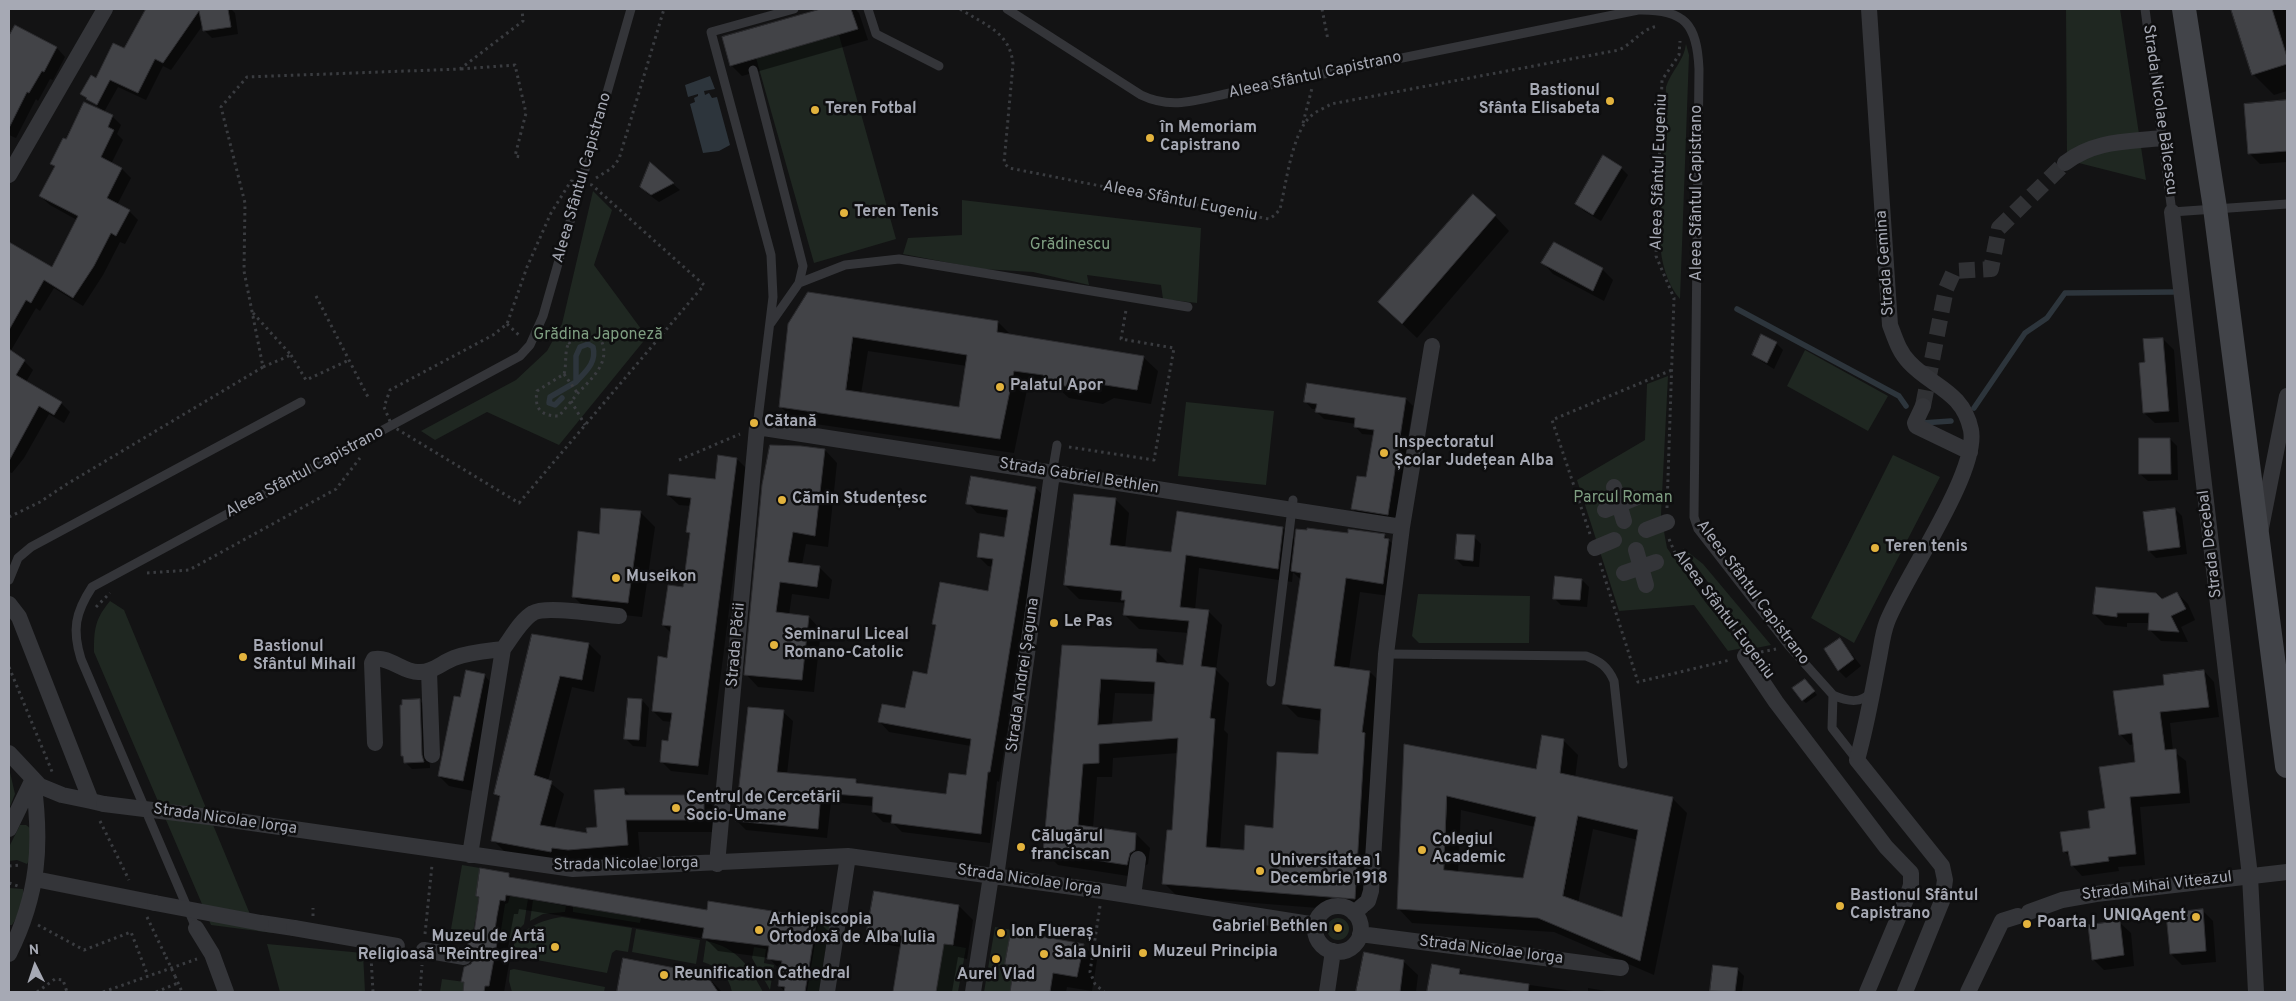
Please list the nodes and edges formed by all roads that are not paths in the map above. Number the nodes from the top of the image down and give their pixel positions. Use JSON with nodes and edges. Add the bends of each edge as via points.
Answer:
{"nodes":[{"id":1,"x":104,"y":9,"type":"edge"},
{"id":2,"x":631,"y":9,"type":"edge"},
{"id":3,"x":794,"y":9,"type":"edge"},
{"id":4,"x":868,"y":9,"type":"edge"},
{"id":5,"x":1008,"y":9,"type":"edge"},
{"id":6,"x":1868,"y":9,"type":"edge"},
{"id":7,"x":2145,"y":9,"type":"edge"},
{"id":8,"x":2184,"y":9,"type":"edge"},
{"id":9,"x":939,"y":66,"type":"dead end"},
{"id":10,"x":754,"y":70,"type":"dead end"},
{"id":11,"x":2162,"y":138,"type":"junction"},
{"id":12,"x":2065,"y":163,"type":"tunnel mouth"},
{"id":13,"x":9,"y":175,"type":"edge"},
{"id":14,"x":2287,"y":204,"type":"edge"},
{"id":15,"x":2215,"y":208,"type":"junction"},
{"id":16,"x":2172,"y":212,"type":"junction"},
{"id":17,"x":799,"y":284,"type":"junction"},
{"id":18,"x":1188,"y":307,"type":"dead end"},
{"id":19,"x":771,"y":323,"type":"junction"},
{"id":20,"x":1432,"y":346,"type":"dead end"},
{"id":21,"x":2287,"y":396,"type":"edge"},
{"id":22,"x":301,"y":402,"type":"dead end"},
{"id":23,"x":1923,"y":406,"type":"tunnel mouth"},
{"id":24,"x":757,"y":427,"type":"junction"},
{"id":25,"x":1056,"y":445,"type":"road end"},
{"id":26,"x":1970,"y":452,"type":"junction"},
{"id":27,"x":1052,"y":474,"type":"junction"},
{"id":28,"x":1614,"y":486,"type":"dead end"},
{"id":29,"x":1635,"y":498,"type":"dead end"},
{"id":30,"x":1292,"y":504,"type":"junction"},
{"id":31,"x":1612,"y":507,"type":"junction"},
{"id":32,"x":1624,"y":521,"type":"dead end"},
{"id":33,"x":1667,"y":522,"type":"road end"},
{"id":34,"x":1402,"y":527,"type":"junction"},
{"id":35,"x":1646,"y":530,"type":"dead end"},
{"id":36,"x":1614,"y":540,"type":"dead end"},
{"id":37,"x":2258,"y":542,"type":"junction"},
{"id":38,"x":1595,"y":548,"type":"dead end"},
{"id":39,"x":1636,"y":550,"type":"dead end"},
{"id":40,"x":1648,"y":564,"type":"junction"},
{"id":41,"x":1624,"y":573,"type":"dead end"},
{"id":42,"x":9,"y":580,"type":"edge"},
{"id":43,"x":1646,"y":585,"type":"dead end"},
{"id":44,"x":9,"y":604,"type":"edge"},
{"id":45,"x":619,"y":616,"type":"dead end"},
{"id":46,"x":504,"y":649,"type":"junction"},
{"id":47,"x":1746,"y":651,"type":"road end"},
{"id":48,"x":1386,"y":654,"type":"junction"},
{"id":49,"x":429,"y":671,"type":"junction"},
{"id":50,"x":1271,"y":682,"type":"dead end"},
{"id":51,"x":1871,"y":692,"type":"junction"},
{"id":52,"x":1833,"y":696,"type":"junction"},
{"id":53,"x":375,"y":743,"type":"dead end"},
{"id":54,"x":9,"y":753,"type":"edge"},
{"id":55,"x":432,"y":755,"type":"dead end"},
{"id":56,"x":1857,"y":760,"type":"junction"},
{"id":57,"x":1623,"y":764,"type":"dead end"},
{"id":58,"x":2287,"y":766,"type":"edge"},
{"id":59,"x":48,"y":788,"type":"junction"},
{"id":60,"x":98,"y":803,"type":"junction"},
{"id":61,"x":16,"y":811,"type":"junction"},
{"id":62,"x":38,"y":816,"type":"junction"},
{"id":63,"x":9,"y":829,"type":"edge"},
{"id":64,"x":470,"y":855,"type":"junction"},
{"id":65,"x":848,"y":856,"type":"junction"},
{"id":66,"x":1138,"y":859,"type":"dead end"},
{"id":67,"x":717,"y":864,"type":"junction"},
{"id":68,"x":2287,"y":872,"type":"edge"},
{"id":69,"x":2250,"y":876,"type":"junction"},
{"id":70,"x":993,"y":877,"type":"junction"},
{"id":71,"x":40,"y":880,"type":"junction"},
{"id":72,"x":1133,"y":896,"type":"junction"},
{"id":73,"x":1354,"y":912,"type":"junction"},
{"id":74,"x":1316,"y":925,"type":"junction"},
{"id":75,"x":18,"y":927,"type":"edge"},
{"id":76,"x":196,"y":928,"type":"joint"},
{"id":77,"x":1360,"y":934,"type":"junction"},
{"id":78,"x":397,"y":946,"type":"dead end"},
{"id":79,"x":424,"y":950,"type":"road end"},
{"id":80,"x":1333,"y":951,"type":"junction"},
{"id":81,"x":9,"y":954,"type":"edge"},
{"id":82,"x":464,"y":957,"type":"dead end"},
{"id":83,"x":1621,"y":968,"type":"dead end"},
{"id":84,"x":226,"y":992,"type":"edge"},
{"id":85,"x":827,"y":992,"type":"edge"},
{"id":86,"x":972,"y":992,"type":"edge"},
{"id":87,"x":1327,"y":992,"type":"edge"},
{"id":88,"x":1867,"y":992,"type":"edge"},
{"id":89,"x":1905,"y":992,"type":"edge"},
{"id":90,"x":1968,"y":992,"type":"edge"},
{"id":91,"x":2256,"y":992,"type":"edge"}],
"edges":[{"from":1,"to":13,"type":"street"},
{"from":2,"to":76,"type":"lane","name":"Aleea Sfântul Capistrano","via":[[543,316],[530,345],[520,356],[92,587],[80,605],[75,630],[81,659]]},
{"from":3,"to":19,"type":"lane","via":[[711,32],[771,255]]},
{"from":4,"to":9,"type":"lane","via":[[876,34]]},
{"from":5,"to":52,"type":"lane","name":"Aleea Sfântul Capistrano","via":[[1140,95],[1156,102],[1184,103],[1638,10],[1658,9],[1678,15],[1692,30],[1700,70],[1694,517],[1698,529]]},
{"from":6,"to":26,"type":"street","name":"Strada Gemina","via":[[1890,325],[1907,361],[1954,396],[1965,412],[1971,431]]},
{"from":7,"to":11,"type":"lane","name":"Strada Nicolae Bălcescu"},
{"from":8,"to":15,"type":"street"},
{"from":10,"to":17,"type":"lane","via":[[803,266]]},
{"from":11,"to":12,"type":"street","via":[[2099,145],[2082,151]]},
{"from":11,"to":16,"type":"lane","name":"Strada Nicolae Bălcescu"},
{"from":14,"to":15,"type":"lane"},
{"from":15,"to":16,"type":"lane"},
{"from":15,"to":37,"type":"street"},
{"from":16,"to":69,"type":"street","name":"Strada Decebal"},
{"from":17,"to":18,"type":"lane","via":[[845,265],[899,259]]},
{"from":17,"to":19,"type":"lane"},
{"from":19,"to":24,"type":"lane"},
{"from":20,"to":34,"type":"street"},
{"from":21,"to":37,"type":"street"},
{"from":22,"to":42,"type":"lane","via":[[31,547],[18,558]]},
{"from":23,"to":26,"type":"street","via":[[1916,426]]},
{"from":24,"to":27,"type":"street","name":"Strada Gabriel Bethlen"},
{"from":24,"to":67,"type":"street","name":"Strada Păcii"},
{"from":25,"to":27,"type":"lane"},
{"from":26,"to":51,"type":"street","name":"Strada Gemina","via":[[1962,479],[1886,624]]},
{"from":27,"to":30,"type":"street","name":"Strada Gabriel Bethlen"},
{"from":27,"to":70,"type":"street","name":"Strada Andrei Șaguna"},
{"from":28,"to":31,"type":"street"},
{"from":29,"to":31,"type":"street"},
{"from":30,"to":34,"type":"street","name":"Strada Gabriel Bethlen"},
{"from":30,"to":50,"type":"lane"},
{"from":31,"to":32,"type":"street"},
{"from":33,"to":35,"type":"street"},
{"from":34,"to":48,"type":"street"},
{"from":36,"to":38,"type":"street"},
{"from":37,"to":58,"type":"street"},
{"from":39,"to":40,"type":"street"},
{"from":40,"to":41,"type":"street"},
{"from":40,"to":43,"type":"street"},
{"from":44,"to":60,"type":"street","via":[[19,617]]},
{"from":45,"to":46,"type":"street","via":[[554,610],[534,612]]},
{"from":46,"to":49,"type":"street","via":[[473,652]]},
{"from":46,"to":64,"type":"street"},
{"from":47,"to":88,"type":"street","via":[[1776,702],[1886,847],[1911,873],[1909,891]]},
{"from":48,"to":57,"type":"lane","via":[[1586,656],[1598,660],[1609,670],[1614,682]]},
{"from":48,"to":73,"type":"street","via":[[1371,891],[1368,901]]},
{"from":49,"to":53,"type":"street","via":[[407,670],[374,658]]},
{"from":49,"to":55,"type":"street"},
{"from":51,"to":52,"type":"lane","via":[[1857,701]]},
{"from":51,"to":56,"type":"street","name":"Strada Gemina"},
{"from":52,"to":56,"type":"lane","via":[[1832,728]]},
{"from":54,"to":59,"type":"street"},
{"from":56,"to":89,"type":"street","via":[[1942,866],[1942,901]]},
{"from":59,"to":60,"type":"street","name":"Strada Nicolae Iorga"},
{"from":59,"to":61,"type":"street"},
{"from":59,"to":62,"type":"street"},
{"from":60,"to":64,"type":"street","name":"Strada Nicolae Iorga","bridge":true},
{"from":61,"to":62,"type":"street","via":[[29,808]]},
{"from":61,"to":63,"type":"street"},
{"from":62,"to":71,"type":"street"},
{"from":64,"to":67,"type":"street","name":"Strada Nicolae Iorga","via":[[573,869]]},
{"from":65,"to":67,"type":"street","name":"Strada Nicolae Iorga"},
{"from":65,"to":70,"type":"street","name":"Strada Nicolae Iorga"},
{"from":65,"to":85,"type":"street"},
{"from":66,"to":72,"type":"street"},
{"from":68,"to":69,"type":"street","name":"Strada Mihai Viteazul"},
{"from":69,"to":90,"type":"street","name":"Strada Mihai Viteazul","via":[[2062,900],[2002,921]]},
{"from":69,"to":91,"type":"street","name":"Strada Decebal"},
{"from":70,"to":72,"type":"street","name":"Strada Nicolae Iorga"},
{"from":70,"to":86,"type":"street","name":"Strada Andrei Șaguna"},
{"from":71,"to":75,"type":"street"},
{"from":71,"to":78,"type":"street","bridge":true},
{"from":72,"to":74,"type":"street","name":"Strada Nicolae Iorga"},
{"from":73,"to":74,"type":"street","via":[[1342,906],[1328,908]]},
{"from":73,"to":77,"type":"street","via":[[1361,927]]},
{"from":74,"to":80,"type":"street","via":[[1321,944]]},
{"from":75,"to":81,"type":"street"},
{"from":76,"to":84,"type":"street","via":[[212,954]]},
{"from":77,"to":80,"type":"street","via":[[1358,941],[1347,950]]},
{"from":77,"to":83,"type":"street","name":"Strada Nicolae Iorga"},
{"from":79,"to":82,"type":"street"},
{"from":80,"to":87,"type":"street"}]}
